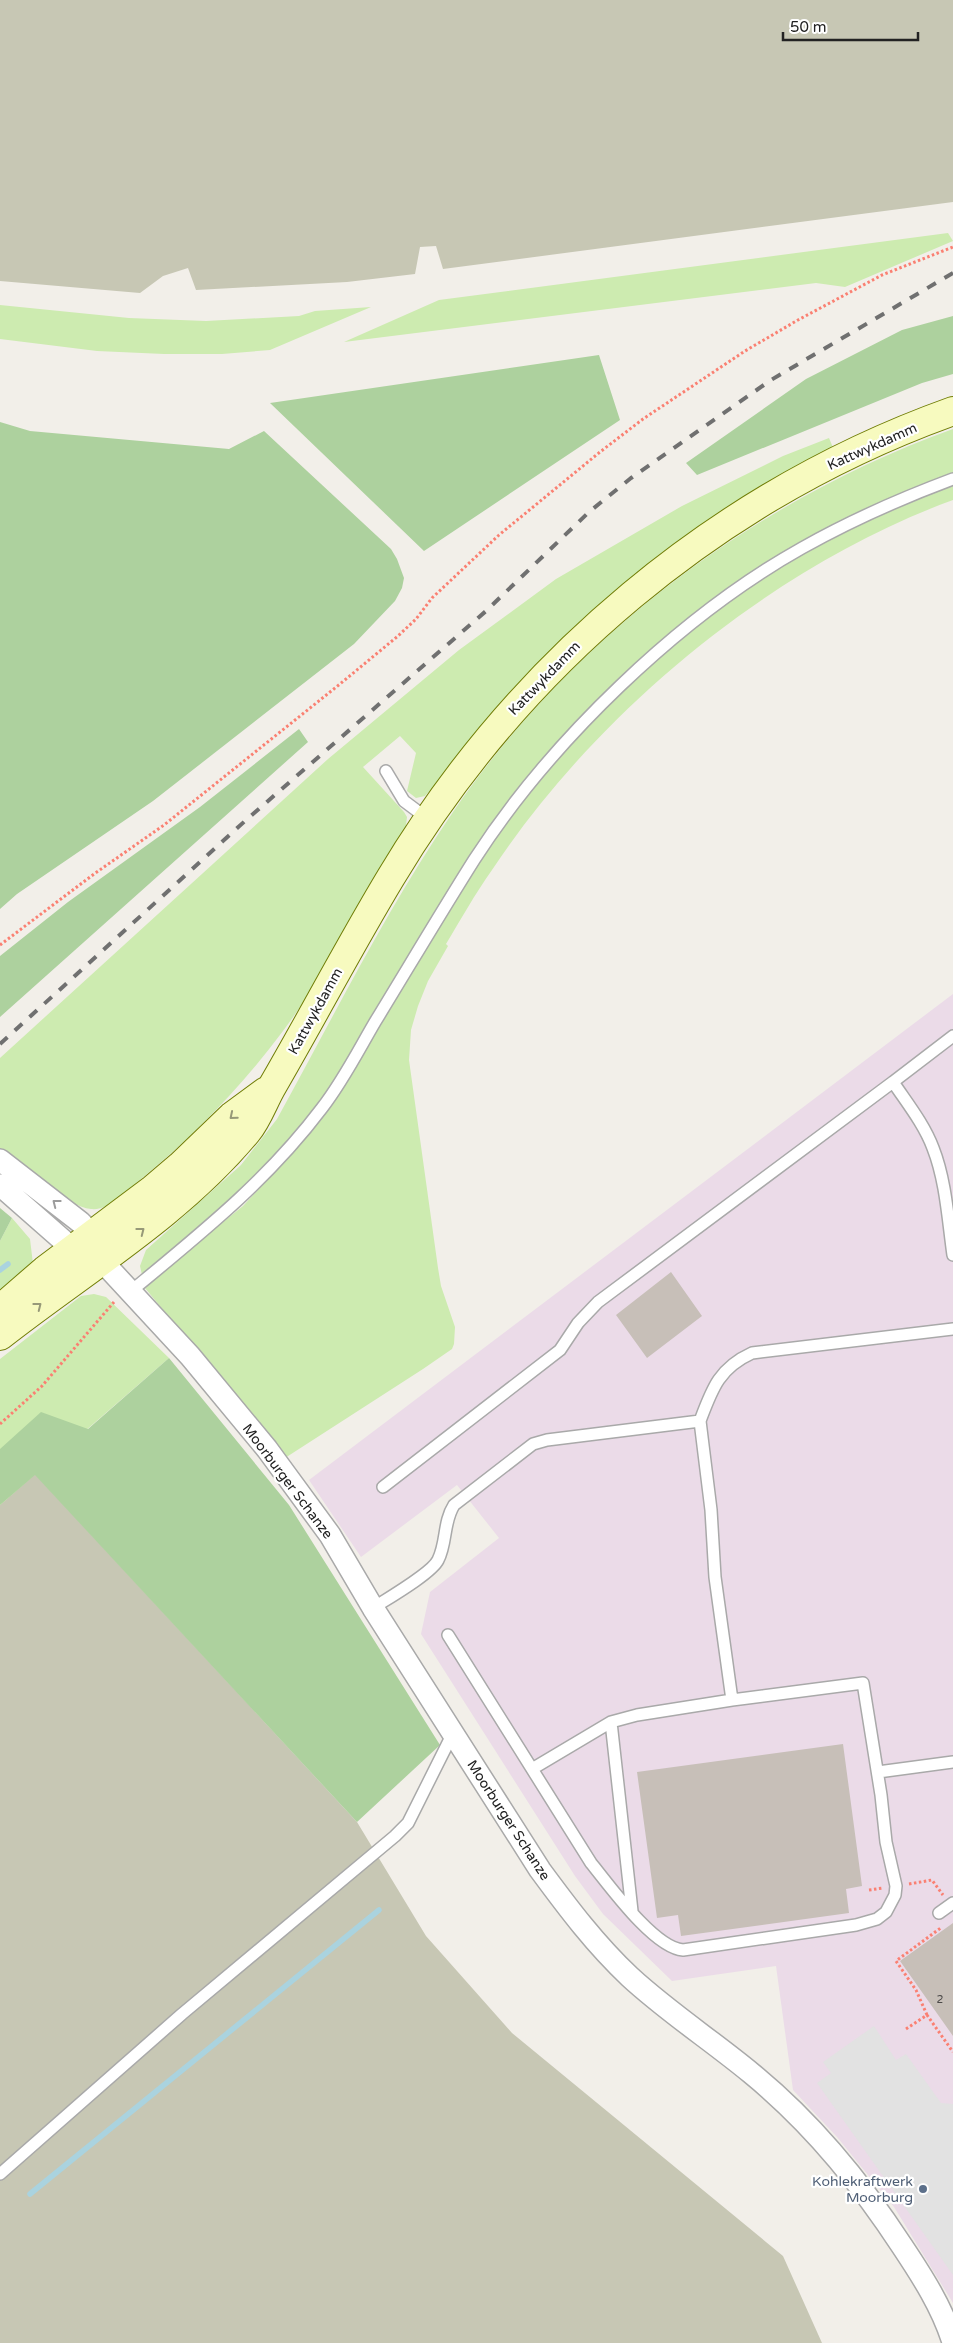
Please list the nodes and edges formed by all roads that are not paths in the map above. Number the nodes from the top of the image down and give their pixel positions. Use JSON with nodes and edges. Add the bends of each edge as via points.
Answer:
{"nodes":[{"id":1,"x":953,"y":411,"type":"edge"},
{"id":2,"x":953,"y":479,"type":"edge"},
{"id":3,"x":386,"y":771,"type":"dead end"},
{"id":4,"x":428,"y":819,"type":"junction"},
{"id":5,"x":953,"y":1036,"type":"edge"},
{"id":6,"x":893,"y":1082,"type":"junction"},
{"id":7,"x":272,"y":1087,"type":"junction"},
{"id":8,"x":0,"y":1160,"type":"edge"},
{"id":9,"x":0,"y":1185,"type":"edge"},
{"id":10,"x":84,"y":1242,"type":"junction"},
{"id":11,"x":953,"y":1255,"type":"edge"},
{"id":12,"x":102,"y":1261,"type":"junction"},
{"id":13,"x":130,"y":1292,"type":"junction"},
{"id":14,"x":0,"y":1309,"type":"edge"},
{"id":15,"x":953,"y":1329,"type":"edge"},
{"id":16,"x":0,"y":1336,"type":"edge"},
{"id":17,"x":700,"y":1421,"type":"junction"},
{"id":18,"x":383,"y":1486,"type":"dead end"},
{"id":19,"x":373,"y":1608,"type":"junction"},
{"id":20,"x":448,"y":1635,"type":"dead end"},
{"id":21,"x":732,"y":1700,"type":"junction"},
{"id":22,"x":611,"y":1722,"type":"junction"},
{"id":23,"x":453,"y":1733,"type":"junction"},
{"id":24,"x":953,"y":1762,"type":"edge"},
{"id":25,"x":532,"y":1769,"type":"junction"},
{"id":26,"x":878,"y":1772,"type":"junction"},
{"id":27,"x":951,"y":1904,"type":"edge"},
{"id":28,"x":632,"y":1911,"type":"junction"},
{"id":29,"x":938,"y":1913,"type":"dead end"},
{"id":30,"x":0,"y":2174,"type":"edge"},
{"id":31,"x":953,"y":2342,"type":"edge"}],
"edges":[{"from":1,"to":4,"type":"main road","name":"Kattwykdamm","via":[[897,433],[790,485],[661,571],[592,628],[522,699]]},
{"from":2,"to":13,"type":"lane","via":[[801,549],[692,624],[636,671],[526,788],[432,928],[349,1068],[282,1158],[239,1201]]},
{"from":3,"to":4,"type":"lane","via":[[404,801]]},
{"from":4,"to":7,"type":"main road","name":"Kattwykdamm","via":[[360,930]]},
{"from":5,"to":6,"type":"lane"},
{"from":6,"to":11,"type":"lane","via":[[925,1130],[940,1168]]},
{"from":6,"to":18,"type":"lane","via":[[598,1302],[578,1323],[560,1350]]},
{"from":7,"to":10,"type":"main road","name":"Kattwykdamm","one_way":true,"via":[[232,1116],[180,1166]]},
{"from":12,"to":7,"type":"main road","name":"Kattwykdamm","one_way":true,"via":[[173,1206],[223,1160],[251,1128]]},
{"from":10,"to":8,"type":"street","one_way":true,"via":[[66,1210]]},
{"from":9,"to":10,"type":"street"},
{"from":10,"to":12,"type":"main road","via":[[100,1247]]},
{"from":10,"to":14,"type":"main road","name":"Kattwykdamm"},
{"from":12,"to":13,"type":"street","name":"Moorburger Schanze"},
{"from":16,"to":12,"type":"main road","name":"Kattwykdamm","one_way":true},
{"from":13,"to":19,"type":"street","name":"Moorburger Schanze","via":[[190,1356],[267,1448],[330,1535]]},
{"from":15,"to":17,"type":"lane","via":[[752,1353],[736,1360],[723,1373],[712,1389]]},
{"from":17,"to":19,"type":"lane","via":[[533,1444],[454,1505],[449,1512],[442,1549],[434,1566]]},
{"from":17,"to":21,"type":"lane","via":[[715,1577]]},
{"from":19,"to":23,"type":"street","name":"Moorburger Schanze"},
{"from":20,"to":25,"type":"lane"},
{"from":21,"to":22,"type":"lane"},
{"from":21,"to":26,"type":"lane","via":[[863,1683]]},
{"from":22,"to":25,"type":"lane"},
{"from":22,"to":28,"type":"lane"},
{"from":23,"to":30,"type":"lane","via":[[408,1823],[395,1836],[182,2014]]},
{"from":23,"to":31,"type":"street","name":"Moorburger Schanze","via":[[540,1870],[596,1944],[664,2007],[750,2072],[796,2112],[840,2159],[880,2212],[924,2280]]},
{"from":24,"to":26,"type":"lane"},
{"from":25,"to":28,"type":"lane","via":[[591,1863]]},
{"from":26,"to":28,"type":"lane","via":[[896,1895],[886,1912],[877,1919],[856,1925],[683,1950],[669,1947]]},
{"from":27,"to":29,"type":"lane"}]}
